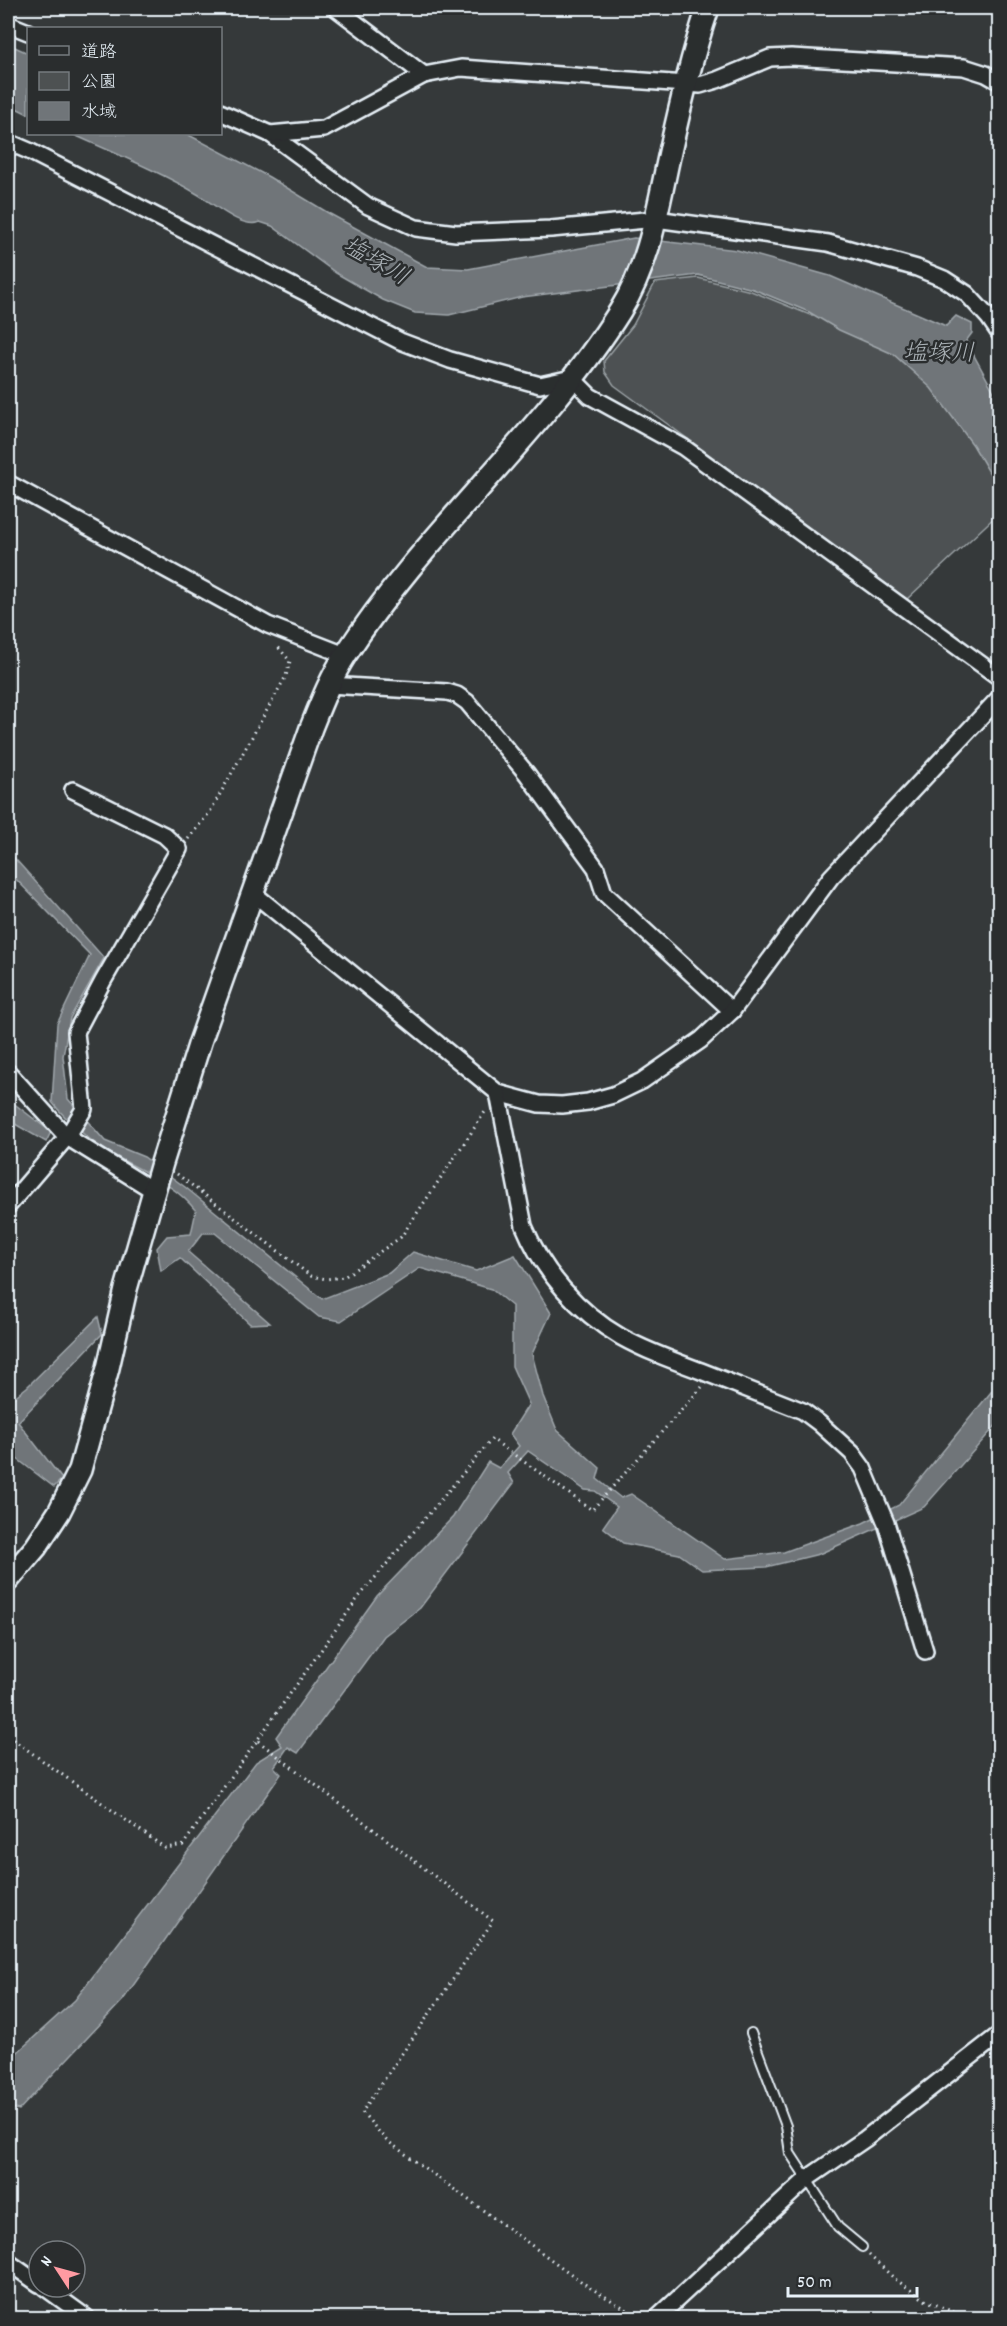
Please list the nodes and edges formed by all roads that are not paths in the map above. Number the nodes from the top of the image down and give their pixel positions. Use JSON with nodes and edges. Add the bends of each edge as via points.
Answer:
{"nodes":[{"id":1,"x":336,"y":8,"type":"edge"},
{"id":2,"x":708,"y":8,"type":"edge"},
{"id":3,"x":8,"y":24,"type":"edge"},
{"id":4,"x":27,"y":32,"type":"edge"},
{"id":5,"x":424,"y":75,"type":"junction"},
{"id":6,"x":999,"y":82,"type":"edge"},
{"id":7,"x":686,"y":83,"type":"junction"},
{"id":8,"x":222,"y":113,"type":"edge"},
{"id":9,"x":270,"y":134,"type":"junction"},
{"id":10,"x":8,"y":142,"type":"edge"},
{"id":11,"x":654,"y":226,"type":"junction"},
{"id":12,"x":999,"y":334,"type":"edge"},
{"id":13,"x":572,"y":378,"type":"junction"},
{"id":14,"x":8,"y":483,"type":"edge"},
{"id":15,"x":345,"y":655,"type":"junction"},
{"id":16,"x":999,"y":678,"type":"edge"},
{"id":17,"x":329,"y":685,"type":"junction"},
{"id":18,"x":999,"y":697,"type":"edge"},
{"id":19,"x":74,"y":790,"type":"dead end"},
{"id":20,"x":253,"y":893,"type":"junction"},
{"id":21,"x":732,"y":1011,"type":"junction"},
{"id":22,"x":8,"y":1072,"type":"edge"},
{"id":23,"x":498,"y":1093,"type":"junction"},
{"id":24,"x":67,"y":1137,"type":"junction"},
{"id":25,"x":154,"y":1191,"type":"junction"},
{"id":26,"x":8,"y":1206,"type":"edge"},
{"id":27,"x":8,"y":1580,"type":"edge"},
{"id":28,"x":926,"y":1651,"type":"dead end"},
{"id":29,"x":751,"y":2033,"type":"dead end"},
{"id":30,"x":999,"y":2034,"type":"edge"},
{"id":31,"x":808,"y":2178,"type":"junction"},
{"id":32,"x":862,"y":2247,"type":"road end"},
{"id":33,"x":8,"y":2262,"type":"edge"},
{"id":34,"x":27,"y":2275,"type":"edge"},
{"id":35,"x":60,"y":2299,"type":"edge"},
{"id":36,"x":87,"y":2319,"type":"edge"},
{"id":37,"x":657,"y":2319,"type":"edge"}],
"edges":[{"from":1,"to":5,"type":"street"},
{"from":2,"to":7,"type":"street"},
{"from":3,"to":4,"type":"street"},
{"from":5,"to":7,"type":"street","via":[[461,68]]},
{"from":5,"to":9,"type":"street","via":[[324,129]]},
{"from":6,"to":7,"type":"street","via":[[964,67],[791,57],[770,58],[700,85]]},
{"from":7,"to":11,"type":"street"},
{"from":8,"to":9,"type":"street"},
{"from":9,"to":11,"type":"street","via":[[368,206],[416,228],[456,233]]},
{"from":10,"to":13,"type":"street","via":[[400,340],[450,360],[540,385]]},
{"from":11,"to":12,"type":"street","via":[[828,243],[917,268],[967,294]]},
{"from":11,"to":13,"type":"street","via":[[636,283]]},
{"from":13,"to":15,"type":"street","via":[[388,595]]},
{"from":13,"to":16,"type":"street","via":[[590,396],[683,447]]},
{"from":14,"to":15,"type":"street","via":[[268,625]]},
{"from":15,"to":17,"type":"street"},
{"from":17,"to":20,"type":"street"},
{"from":17,"to":21,"type":"street","via":[[447,692],[467,702],[527,774],[596,868],[604,893]]},
{"from":18,"to":21,"type":"street","via":[[831,877]]},
{"from":19,"to":24,"type":"street","via":[[164,835],[179,849],[76,1032],[84,1109]]},
{"from":20,"to":23,"type":"street"},
{"from":20,"to":25,"type":"street","via":[[200,1042]]},
{"from":21,"to":23,"type":"street","via":[[669,1064],[613,1095],[562,1105],[539,1104]]},
{"from":22,"to":24,"type":"street"},
{"from":23,"to":28,"type":"street","via":[[524,1226],[552,1277],[620,1336],[646,1350],[803,1411],[858,1461],[886,1523]]},
{"from":24,"to":25,"type":"street"},
{"from":24,"to":26,"type":"street"},
{"from":25,"to":27,"type":"street","via":[[80,1470],[59,1512]]},
{"from":29,"to":31,"type":"lane","via":[[786,2126],[790,2152]]},
{"from":30,"to":31,"type":"street","via":[[865,2139]]},
{"from":31,"to":32,"type":"lane","via":[[838,2227]]},
{"from":31,"to":37,"type":"street"},
{"from":33,"to":34,"type":"street"},
{"from":35,"to":36,"type":"street"}]}
